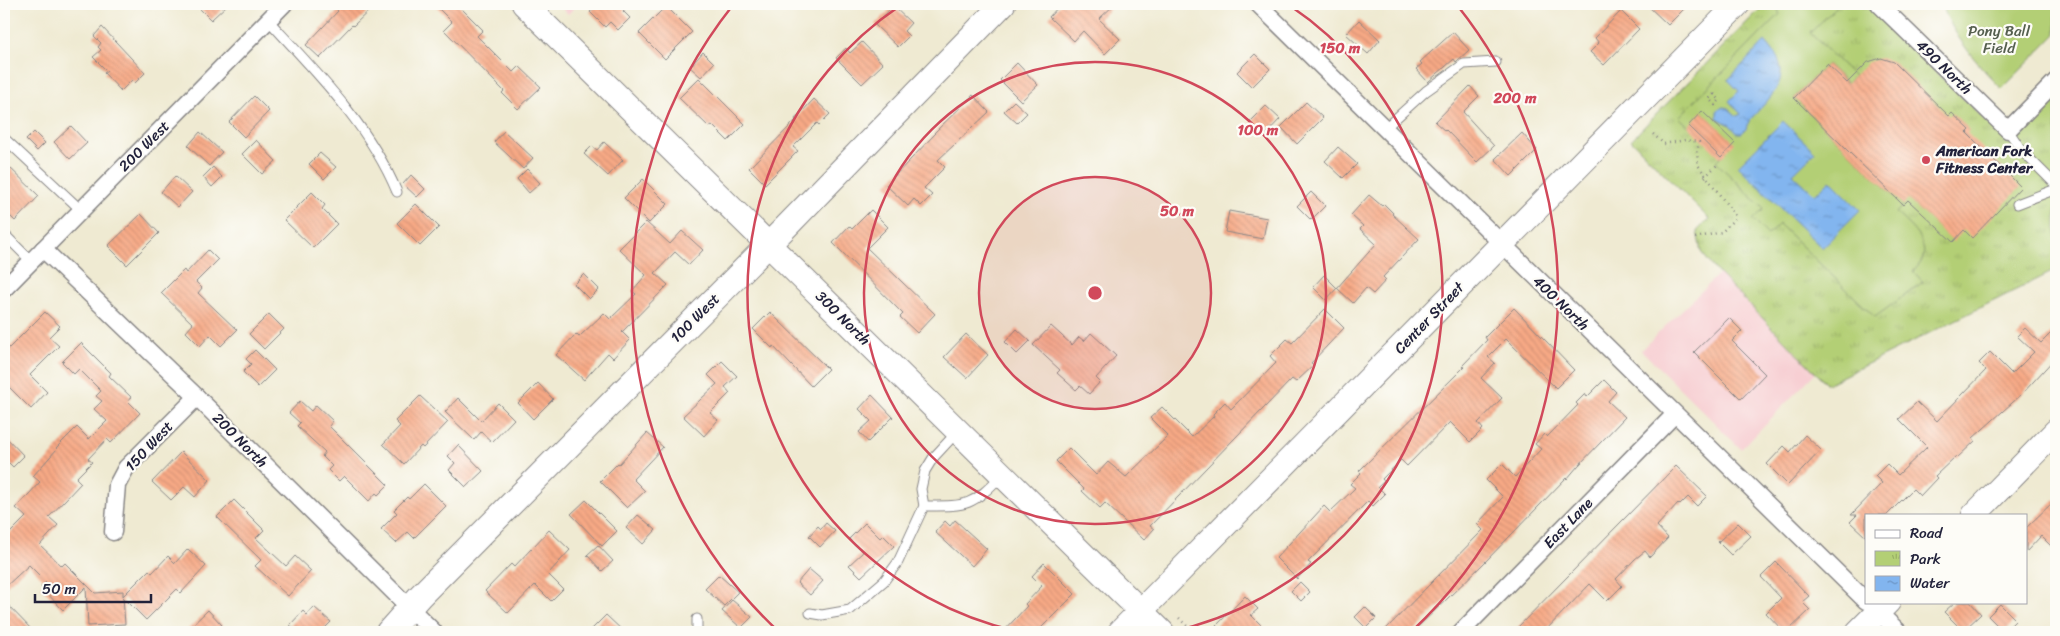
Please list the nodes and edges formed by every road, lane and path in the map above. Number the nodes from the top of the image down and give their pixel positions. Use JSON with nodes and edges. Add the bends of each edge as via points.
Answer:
{"nodes":[{"id":1,"x":284,"y":4,"type":"edge"},
{"id":2,"x":524,"y":4,"type":"edge"},
{"id":3,"x":1003,"y":4,"type":"edge"},
{"id":4,"x":1258,"y":4,"type":"edge"},
{"id":5,"x":1738,"y":4,"type":"edge"},
{"id":6,"x":1879,"y":4,"type":"edge"},
{"id":7,"x":268,"y":20,"type":"junction"},
{"id":8,"x":1496,"y":62,"type":"dead end"},
{"id":9,"x":2056,"y":80,"type":"edge"},
{"id":10,"x":1384,"y":129,"type":"junction"},
{"id":11,"x":2008,"y":130,"type":"junction"},
{"id":12,"x":1653,"y":134,"type":"dead end"},
{"id":13,"x":4,"y":138,"type":"edge"},
{"id":14,"x":1718,"y":164,"type":"dead end"},
{"id":15,"x":1705,"y":177,"type":"junction"},
{"id":16,"x":2056,"y":187,"type":"edge"},
{"id":17,"x":397,"y":192,"type":"dead end"},
{"id":18,"x":2017,"y":204,"type":"dead end"},
{"id":19,"x":81,"y":210,"type":"junction"},
{"id":20,"x":4,"y":234,"type":"edge"},
{"id":21,"x":1695,"y":238,"type":"dead end"},
{"id":22,"x":1501,"y":244,"type":"junction"},
{"id":23,"x":768,"y":245,"type":"junction"},
{"id":24,"x":43,"y":249,"type":"junction"},
{"id":25,"x":31,"y":262,"type":"junction"},
{"id":26,"x":4,"y":289,"type":"edge"},
{"id":27,"x":196,"y":397,"type":"junction"},
{"id":28,"x":1675,"y":414,"type":"junction"},
{"id":29,"x":958,"y":431,"type":"junction"},
{"id":30,"x":2056,"y":431,"type":"edge"},
{"id":31,"x":1002,"y":475,"type":"junction"},
{"id":32,"x":924,"y":506,"type":"junction"},
{"id":33,"x":1975,"y":514,"type":"edge"},
{"id":34,"x":113,"y":532,"type":"dead end"},
{"id":35,"x":1865,"y":594,"type":"edge"},
{"id":36,"x":1875,"y":604,"type":"edge"},
{"id":37,"x":410,"y":608,"type":"junction"},
{"id":38,"x":1141,"y":611,"type":"junction"},
{"id":39,"x":810,"y":613,"type":"dead end"},
{"id":40,"x":697,"y":619,"type":"dead end"},
{"id":41,"x":1170,"y":625,"type":"edge"},
{"id":42,"x":388,"y":632,"type":"edge"},
{"id":43,"x":434,"y":632,"type":"edge"},
{"id":44,"x":697,"y":632,"type":"edge"},
{"id":45,"x":1120,"y":632,"type":"edge"},
{"id":46,"x":1193,"y":632,"type":"edge"},
{"id":47,"x":1461,"y":632,"type":"edge"},
{"id":48,"x":1858,"y":632,"type":"edge"},
{"id":49,"x":1899,"y":632,"type":"edge"}],
"edges":[{"from":1,"to":7,"type":"street","name":"200 West"},
{"from":2,"to":23,"type":"street","name":"300 North"},
{"from":3,"to":23,"type":"street","name":"100 West"},
{"from":4,"to":10,"type":"street","name":"400 North"},
{"from":5,"to":22,"type":"street","name":"Center Street"},
{"from":6,"to":11,"type":"street","name":"490 North"},
{"from":7,"to":17,"type":"lane","via":[[350,111],[386,166]]},
{"from":7,"to":19,"type":"street","name":"200 West"},
{"from":8,"to":10,"type":"lane","via":[[1464,64],[1426,91]]},
{"from":9,"to":11,"type":"street"},
{"from":10,"to":22,"type":"street","name":"400 North"},
{"from":11,"to":16,"type":"lane","via":[[2022,151]]},
{"from":12,"to":15,"type":"path","via":[[1664,144],[1686,140],[1699,142],[1698,165]]},
{"from":13,"to":19,"type":"lane"},
{"from":14,"to":15,"type":"path"},
{"from":15,"to":21,"type":"path","via":[[1736,217],[1722,232]]},
{"from":16,"to":18,"type":"lane"},
{"from":19,"to":24,"type":"street","name":"200 West"},
{"from":20,"to":25,"type":"lane"},
{"from":22,"to":28,"type":"street","name":"400 North"},
{"from":22,"to":38,"type":"street","name":"Center Street"},
{"from":23,"to":29,"type":"street","name":"300 North"},
{"from":23,"to":37,"type":"street","name":"100 West"},
{"from":24,"to":25,"type":"street","name":"200 West"},
{"from":24,"to":27,"type":"street","name":"200 North"},
{"from":25,"to":26,"type":"street","name":"200 West"},
{"from":27,"to":34,"type":"street","name":"150 West","via":[[126,468],[117,485]]},
{"from":27,"to":37,"type":"street","name":"200 North"},
{"from":28,"to":35,"type":"street","name":"400 North"},
{"from":28,"to":47,"type":"street","name":"East Lane"},
{"from":29,"to":31,"type":"street","name":"300 North"},
{"from":29,"to":32,"type":"lane","via":[[925,471],[921,489]]},
{"from":30,"to":33,"type":"street"},
{"from":31,"to":32,"type":"lane","via":[[972,502]]},
{"from":31,"to":38,"type":"street","name":"300 North"},
{"from":32,"to":39,"type":"lane","via":[[898,562],[877,587],[850,610],[822,615]]},
{"from":36,"to":48,"type":"street"},
{"from":36,"to":49,"type":"street","name":"400 North"},
{"from":37,"to":42,"type":"street","name":"100 West"},
{"from":37,"to":43,"type":"street","name":"200 North"},
{"from":38,"to":41,"type":"street","name":"300 North"},
{"from":38,"to":45,"type":"street","name":"Center Street"},
{"from":40,"to":44,"type":"lane"},
{"from":41,"to":46,"type":"path"}]}
